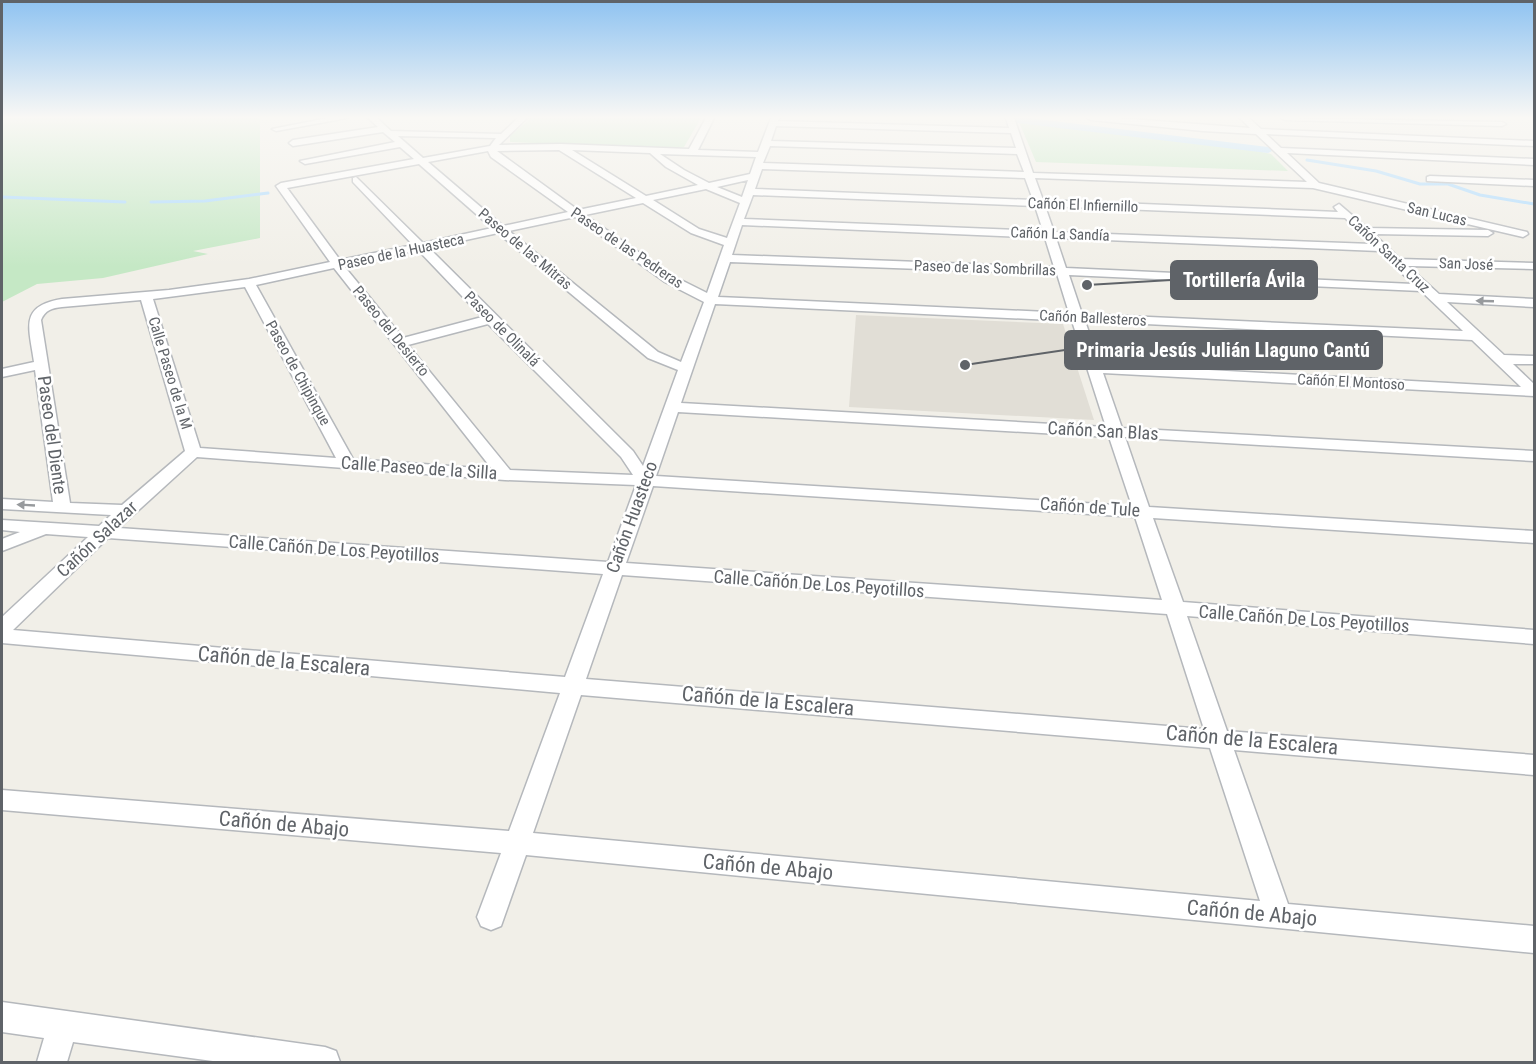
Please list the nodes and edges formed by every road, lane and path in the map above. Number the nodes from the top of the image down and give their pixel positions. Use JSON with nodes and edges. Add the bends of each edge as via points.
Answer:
{"nodes":[{"id":1,"x":403,"y":168,"type":"edge"},
{"id":2,"x":408,"y":168,"type":"edge"},
{"id":3,"x":427,"y":168,"type":"edge"},
{"id":4,"x":514,"y":168,"type":"edge"},
{"id":5,"x":594,"y":168,"type":"edge"},
{"id":6,"x":674,"y":168,"type":"edge"},
{"id":7,"x":741,"y":168,"type":"edge"},
{"id":8,"x":757,"y":168,"type":"edge"},
{"id":9,"x":810,"y":168,"type":"edge"},
{"id":10,"x":1028,"y":168,"type":"edge"},
{"id":11,"x":1297,"y":168,"type":"edge"},
{"id":12,"x":755,"y":172,"type":"junction"},
{"id":13,"x":1031,"y":176,"type":"junction"},
{"id":14,"x":1430,"y":179,"type":"dead end"},
{"id":15,"x":356,"y":180,"type":"junction"},
{"id":16,"x":1534,"y":183,"type":"edge"},
{"id":17,"x":708,"y":185,"type":"junction"},
{"id":18,"x":1316,"y":185,"type":"junction"},
{"id":19,"x":283,"y":189,"type":"junction"},
{"id":20,"x":645,"y":199,"type":"junction"},
{"id":21,"x":1040,"y":203,"type":"junction"},
{"id":22,"x":577,"y":214,"type":"junction"},
{"id":23,"x":1347,"y":214,"type":"junction"},
{"id":24,"x":737,"y":222,"type":"junction"},
{"id":25,"x":502,"y":231,"type":"junction"},
{"id":26,"x":1363,"y":231,"type":"junction"},
{"id":27,"x":1050,"y":234,"type":"junction"},
{"id":28,"x":1529,"y":234,"type":"edge"},
{"id":29,"x":422,"y":248,"type":"junction"},
{"id":30,"x":1382,"y":248,"type":"junction"},
{"id":31,"x":727,"y":251,"type":"junction"},
{"id":32,"x":1398,"y":262,"type":"junction"},
{"id":33,"x":338,"y":266,"type":"junction"},
{"id":34,"x":1534,"y":266,"type":"edge"},
{"id":35,"x":1062,"y":271,"type":"junction"},
{"id":36,"x":249,"y":283,"type":"junction"},
{"id":37,"x":1426,"y":288,"type":"junction"},
{"id":38,"x":146,"y":295,"type":"junction"},
{"id":39,"x":1436,"y":298,"type":"junction"},
{"id":40,"x":710,"y":300,"type":"junction"},
{"id":41,"x":1534,"y":303,"type":"edge"},
{"id":42,"x":45,"y":307,"type":"joint"},
{"id":43,"x":1449,"y":311,"type":"junction"},
{"id":44,"x":1534,"y":314,"type":"edge"},
{"id":45,"x":1077,"y":317,"type":"junction"},
{"id":46,"x":491,"y":319,"type":"junction"},
{"id":47,"x":1475,"y":336,"type":"junction"},
{"id":48,"x":401,"y":343,"type":"junction"},
{"id":49,"x":1500,"y":359,"type":"junction"},
{"id":50,"x":1534,"y":360,"type":"edge"},
{"id":51,"x":42,"y":364,"type":"junction"},
{"id":52,"x":685,"y":368,"type":"junction"},
{"id":53,"x":1095,"y":369,"type":"junction"},
{"id":54,"x":1516,"y":372,"type":"junction"},
{"id":55,"x":2,"y":373,"type":"edge"},
{"id":56,"x":1534,"y":374,"type":"edge"},
{"id":57,"x":1534,"y":391,"type":"edge"},
{"id":58,"x":672,"y":407,"type":"junction"},
{"id":59,"x":1114,"y":432,"type":"junction"},
{"id":60,"x":193,"y":452,"type":"junction"},
{"id":61,"x":1534,"y":456,"type":"edge"},
{"id":62,"x":347,"y":463,"type":"junction"},
{"id":63,"x":505,"y":475,"type":"junction"},
{"id":64,"x":645,"y":480,"type":"junction"},
{"id":65,"x":2,"y":504,"type":"edge"},
{"id":66,"x":62,"y":507,"type":"junction"},
{"id":67,"x":1141,"y":510,"type":"junction"},
{"id":68,"x":126,"y":511,"type":"junction"},
{"id":69,"x":2,"y":525,"type":"edge"},
{"id":70,"x":46,"y":528,"type":"junction"},
{"id":71,"x":104,"y":532,"type":"junction"},
{"id":72,"x":1534,"y":537,"type":"edge"},
{"id":73,"x":2,"y":545,"type":"edge"},
{"id":74,"x":614,"y":569,"type":"junction"},
{"id":75,"x":1174,"y":609,"type":"junction"},
{"id":76,"x":2,"y":628,"type":"edge"},
{"id":77,"x":2,"y":636,"type":"edge"},
{"id":78,"x":1534,"y":637,"type":"edge"},
{"id":79,"x":572,"y":686,"type":"junction"},
{"id":80,"x":1219,"y":737,"type":"junction"},
{"id":81,"x":1534,"y":765,"type":"edge"},
{"id":82,"x":2,"y":800,"type":"edge"},
{"id":83,"x":516,"y":843,"type":"junction"},
{"id":84,"x":1278,"y":915,"type":"junction"},
{"id":85,"x":490,"y":916,"type":"dead end"},
{"id":86,"x":1534,"y":940,"type":"edge"},
{"id":87,"x":2,"y":1017,"type":"edge"},
{"id":88,"x":62,"y":1026,"type":"junction"},
{"id":89,"x":52,"y":1062,"type":"edge"},
{"id":90,"x":324,"y":1062,"type":"edge"}],
"edges":[{"from":1,"to":19,"type":"street"},
{"from":2,"to":15,"type":"street"},
{"from":3,"to":25,"type":"street","name":"Paseo de las Mitras"},
{"from":4,"to":22,"type":"street","name":"Paseo de las Pedreras"},
{"from":5,"to":20,"type":"street","name":"Paseo de las Sombrillas"},
{"from":6,"to":17,"type":"street"},
{"from":7,"to":12,"type":"street"},
{"from":8,"to":12,"type":"street","name":"Cañón Huasteco"},
{"from":9,"to":12,"type":"street"},
{"from":10,"to":13,"type":"street"},
{"from":11,"to":18,"type":"street","name":"Cañón Santa Cruz"},
{"from":12,"to":13,"type":"street","name":"San Lucas"},
{"from":12,"to":17,"type":"street","name":"Paseo de la Huasteca"},
{"from":12,"to":17,"type":"street"},
{"from":12,"to":21,"type":"street","name":"Cañón El Infiernillo"},
{"from":12,"to":24,"type":"street","name":"Cañón Huasteco"},
{"from":13,"to":18,"type":"street","name":"San Lucas"},
{"from":13,"to":21,"type":"street"},
{"from":14,"to":16,"type":"street"},
{"from":15,"to":19,"type":"street"},
{"from":15,"to":29,"type":"street","name":"Paseo de Olinalá"},
{"from":17,"to":20,"type":"street","name":"Paseo de la Huasteca"},
{"from":18,"to":23,"type":"street","name":"Cañón Santa Cruz"},
{"from":18,"to":28,"type":"street","name":"San Lucas"},
{"from":19,"to":33,"type":"street","name":"Paseo del Desierto"},
{"from":20,"to":22,"type":"street","name":"Paseo de la Huasteca"},
{"from":20,"to":31,"type":"street","name":"Paseo de las Sombrillas"},
{"from":21,"to":23,"type":"street","name":"Cañón El Infiernillo"},
{"from":21,"to":27,"type":"street"},
{"from":22,"to":25,"type":"street","name":"Paseo de la Huasteca"},
{"from":22,"to":40,"type":"street","name":"Paseo de las Pedreras","via":[[669,279]]},
{"from":23,"to":26,"type":"street","name":"Cañón Santa Cruz"},
{"from":24,"to":27,"type":"street","name":"Cañón La Sandía"},
{"from":24,"to":31,"type":"street","name":"Cañón Huasteco"},
{"from":25,"to":29,"type":"street","name":"Paseo de la Huasteca"},
{"from":25,"to":52,"type":"street","name":"Paseo de las Mitras","via":[[653,355]]},
{"from":26,"to":28,"type":"street"},
{"from":26,"to":30,"type":"street","name":"Cañón Santa Cruz"},
{"from":27,"to":30,"type":"street","name":"Cañón La Sandía"},
{"from":27,"to":35,"type":"street"},
{"from":29,"to":33,"type":"street","name":"Paseo de la Huasteca"},
{"from":29,"to":46,"type":"street","name":"Paseo de Olinalá"},
{"from":30,"to":32,"type":"street","name":"Cañón Santa Cruz"},
{"from":31,"to":35,"type":"street","name":"Paseo de las Sombrillas"},
{"from":31,"to":40,"type":"street","name":"Cañón Huasteco"},
{"from":32,"to":34,"type":"street","name":"San José"},
{"from":32,"to":37,"type":"street","name":"Cañón Santa Cruz"},
{"from":33,"to":36,"type":"street","name":"Paseo de la Huasteca"},
{"from":33,"to":48,"type":"street","name":"Paseo del Desierto"},
{"from":35,"to":37,"type":"street","name":"Paseo de las Sombrillas"},
{"from":35,"to":45,"type":"street"},
{"from":36,"to":38,"type":"street","name":"Paseo de la Huasteca"},
{"from":36,"to":62,"type":"street","name":"Paseo de Chipinque"},
{"from":37,"to":39,"type":"street","name":"Cañón Santa Cruz"},
{"from":38,"to":42,"type":"street","name":"Paseo de la Huasteca"},
{"from":38,"to":60,"type":"street","name":"Calle Paseo de la M"},
{"from":41,"to":39,"type":"street","one_way":true},
{"from":39,"to":43,"type":"street","name":"Cañón Santa Cruz"},
{"from":40,"to":45,"type":"street","name":"Cañón Ballesteros"},
{"from":40,"to":52,"type":"street","name":"Cañón Huasteco"},
{"from":42,"to":51,"type":"street","name":"Paseo del Diente","via":[[35,320]]},
{"from":43,"to":44,"type":"street"},
{"from":43,"to":47,"type":"street","name":"Cañón Santa Cruz"},
{"from":45,"to":47,"type":"street","name":"Cañón Ballesteros"},
{"from":45,"to":53,"type":"street"},
{"from":46,"to":48,"type":"street"},
{"from":46,"to":64,"type":"street","name":"Paseo de Olinalá","via":[[627,454]]},
{"from":47,"to":49,"type":"street","name":"Cañón Santa Cruz"},
{"from":48,"to":63,"type":"street","name":"Paseo del Desierto"},
{"from":49,"to":50,"type":"street"},
{"from":49,"to":54,"type":"street","name":"Cañón Santa Cruz"},
{"from":51,"to":55,"type":"street","name":"Paseo del Diente"},
{"from":51,"to":66,"type":"street","name":"Paseo del Diente"},
{"from":52,"to":58,"type":"street","name":"Cañón Huasteco"},
{"from":53,"to":57,"type":"street","name":"Cañón El Montoso"},
{"from":53,"to":59,"type":"street"},
{"from":54,"to":56,"type":"street"},
{"from":54,"to":57,"type":"street","name":"Cañón Santa Cruz"},
{"from":58,"to":59,"type":"street","name":"Cañón San Blas"},
{"from":58,"to":64,"type":"street","name":"Cañón Huasteco"},
{"from":59,"to":61,"type":"street","name":"Cañón San Blas"},
{"from":59,"to":67,"type":"street"},
{"from":60,"to":62,"type":"street","name":"Calle Paseo de la Silla"},
{"from":60,"to":68,"type":"street","name":"Cañón Salazar"},
{"from":62,"to":63,"type":"street","name":"Calle Paseo de la Silla"},
{"from":63,"to":64,"type":"street","name":"Calle Paseo de la Silla"},
{"from":64,"to":67,"type":"street","name":"Cañón de Tule"},
{"from":64,"to":74,"type":"street","name":"Cañón Huasteco"},
{"from":66,"to":65,"type":"street","one_way":true},
{"from":66,"to":68,"type":"street"},
{"from":67,"to":72,"type":"street","name":"Cañón de Tule"},
{"from":67,"to":75,"type":"street"},
{"from":68,"to":71,"type":"street","name":"Cañón Salazar"},
{"from":69,"to":70,"type":"street","name":"Calle Cañón De Los Peyotillos"},
{"from":70,"to":71,"type":"street","name":"Calle Cañón De Los Peyotillos"},
{"from":70,"to":73,"type":"street"},
{"from":71,"to":74,"type":"street","name":"Calle Cañón De Los Peyotillos"},
{"from":71,"to":76,"type":"street","name":"Cañón Salazar"},
{"from":74,"to":75,"type":"street","name":"Calle Cañón De Los Peyotillos"},
{"from":74,"to":79,"type":"street","name":"Cañón Huasteco"},
{"from":75,"to":78,"type":"street","name":"Calle Cañón De Los Peyotillos"},
{"from":75,"to":80,"type":"street"},
{"from":77,"to":79,"type":"street","name":"Cañón de la Escalera"},
{"from":79,"to":80,"type":"street","name":"Cañón de la Escalera"},
{"from":79,"to":83,"type":"street","name":"Cañón Huasteco"},
{"from":80,"to":81,"type":"street","name":"Cañón de la Escalera"},
{"from":80,"to":84,"type":"street"},
{"from":82,"to":83,"type":"street","name":"Cañón de Abajo"},
{"from":83,"to":84,"type":"street","name":"Cañón de Abajo"},
{"from":83,"to":85,"type":"street","name":"Cañón Huasteco"},
{"from":84,"to":86,"type":"street","name":"Cañón de Abajo"},
{"from":87,"to":88,"type":"street"},
{"from":88,"to":89,"type":"street"},
{"from":88,"to":90,"type":"street"}]}
